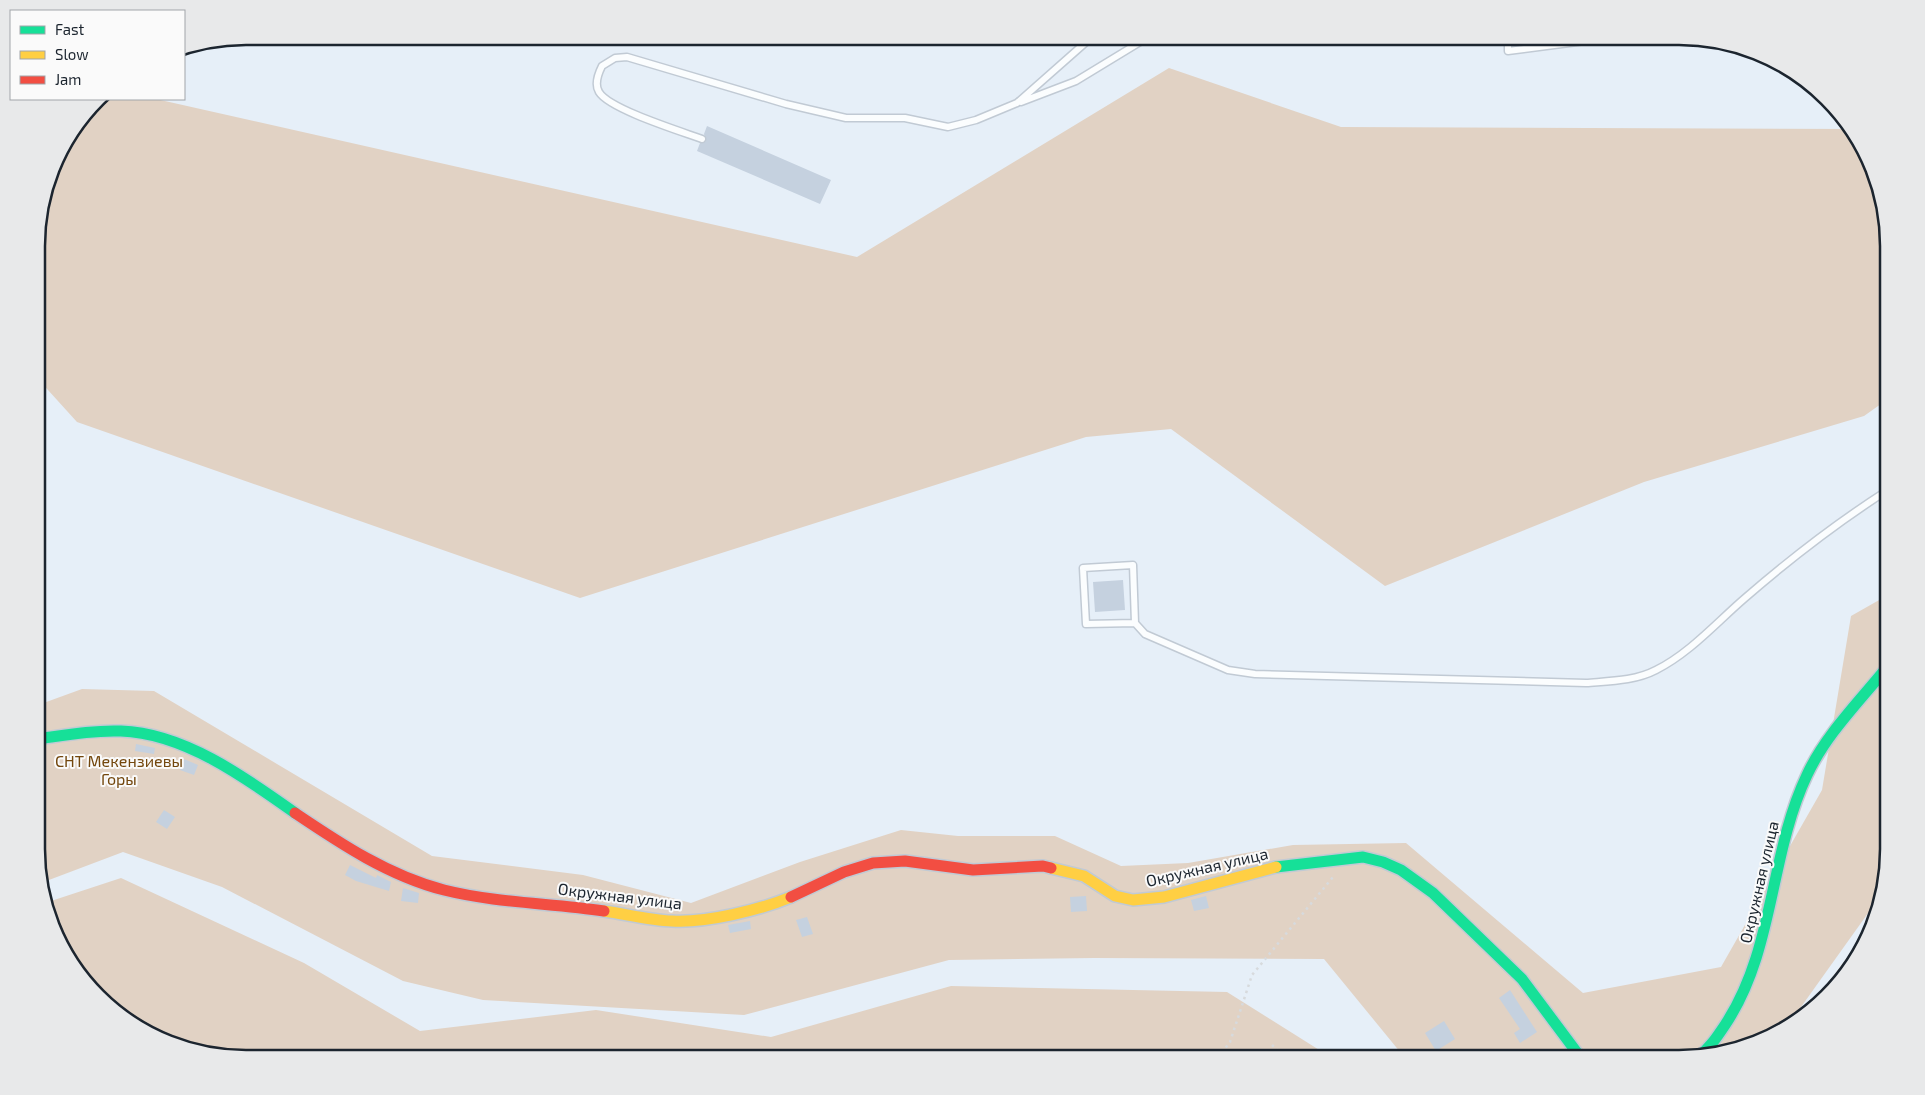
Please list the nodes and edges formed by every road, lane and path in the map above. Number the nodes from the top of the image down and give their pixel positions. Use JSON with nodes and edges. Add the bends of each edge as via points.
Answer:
{"nodes":[{"id":1,"x":1083,"y":45,"type":"edge"},
{"id":2,"x":1135,"y":45,"type":"edge"},
{"id":3,"x":1508,"y":45,"type":"edge"},
{"id":4,"x":1554,"y":45,"type":"edge"},
{"id":5,"x":1017,"y":103,"type":"junction"},
{"id":6,"x":702,"y":139,"type":"dead end"},
{"id":7,"x":1880,"y":496,"type":"edge"},
{"id":8,"x":1135,"y":623,"type":"junction"},
{"id":9,"x":1880,"y":676,"type":"edge"},
{"id":10,"x":45,"y":737,"type":"edge"},
{"id":11,"x":1347,"y":859,"type":"junction"},
{"id":12,"x":1272,"y":1045,"type":"dead end"},
{"id":13,"x":1706,"y":1048,"type":"edge"},
{"id":14,"x":1224,"y":1050,"type":"edge"},
{"id":15,"x":1277,"y":1050,"type":"edge"},
{"id":16,"x":1574,"y":1050,"type":"edge"}],
"edges":[{"from":1,"to":5,"type":"lane"},
{"from":2,"to":5,"type":"lane","via":[[1076,81]]},
{"from":3,"to":4,"type":"lane","via":[[1508,51]]},
{"from":5,"to":6,"type":"lane","via":[[976,120],[948,127],[904,118],[846,118],[786,104],[627,57],[615,58],[602,66],[596,86],[599,94],[612,105]]},
{"from":7,"to":8,"type":"lane","via":[[1746,596],[1676,658],[1636,678],[1586,683],[1255,674],[1220,666],[1145,634]]},
{"from":8,"to":8,"type":"lane","via":[[1086,624],[1083,568],[1133,566]]},
{"from":9,"to":13,"type":"street","name":"Окружная улица","via":[[1834,731],[1807,775],[1786,828],[1766,928],[1752,974],[1723,1029]]},
{"from":10,"to":11,"type":"street","name":"Окружная улица","via":[[114,731],[155,737],[180,745],[233,769],[346,848],[410,879],[444,890],[672,921],[698,920],[770,906],[844,872],[873,863],[904,861],[972,870],[1043,866],[1084,876],[1115,896],[1133,900],[1164,896],[1269,868]]},
{"from":11,"to":14,"type":"path","via":[[1252,975],[1230,1042]]},
{"from":11,"to":16,"type":"street","name":"Окружная улица","via":[[1375,859],[1411,873],[1449,906],[1530,988]]},
{"from":12,"to":15,"type":"path"}]}
